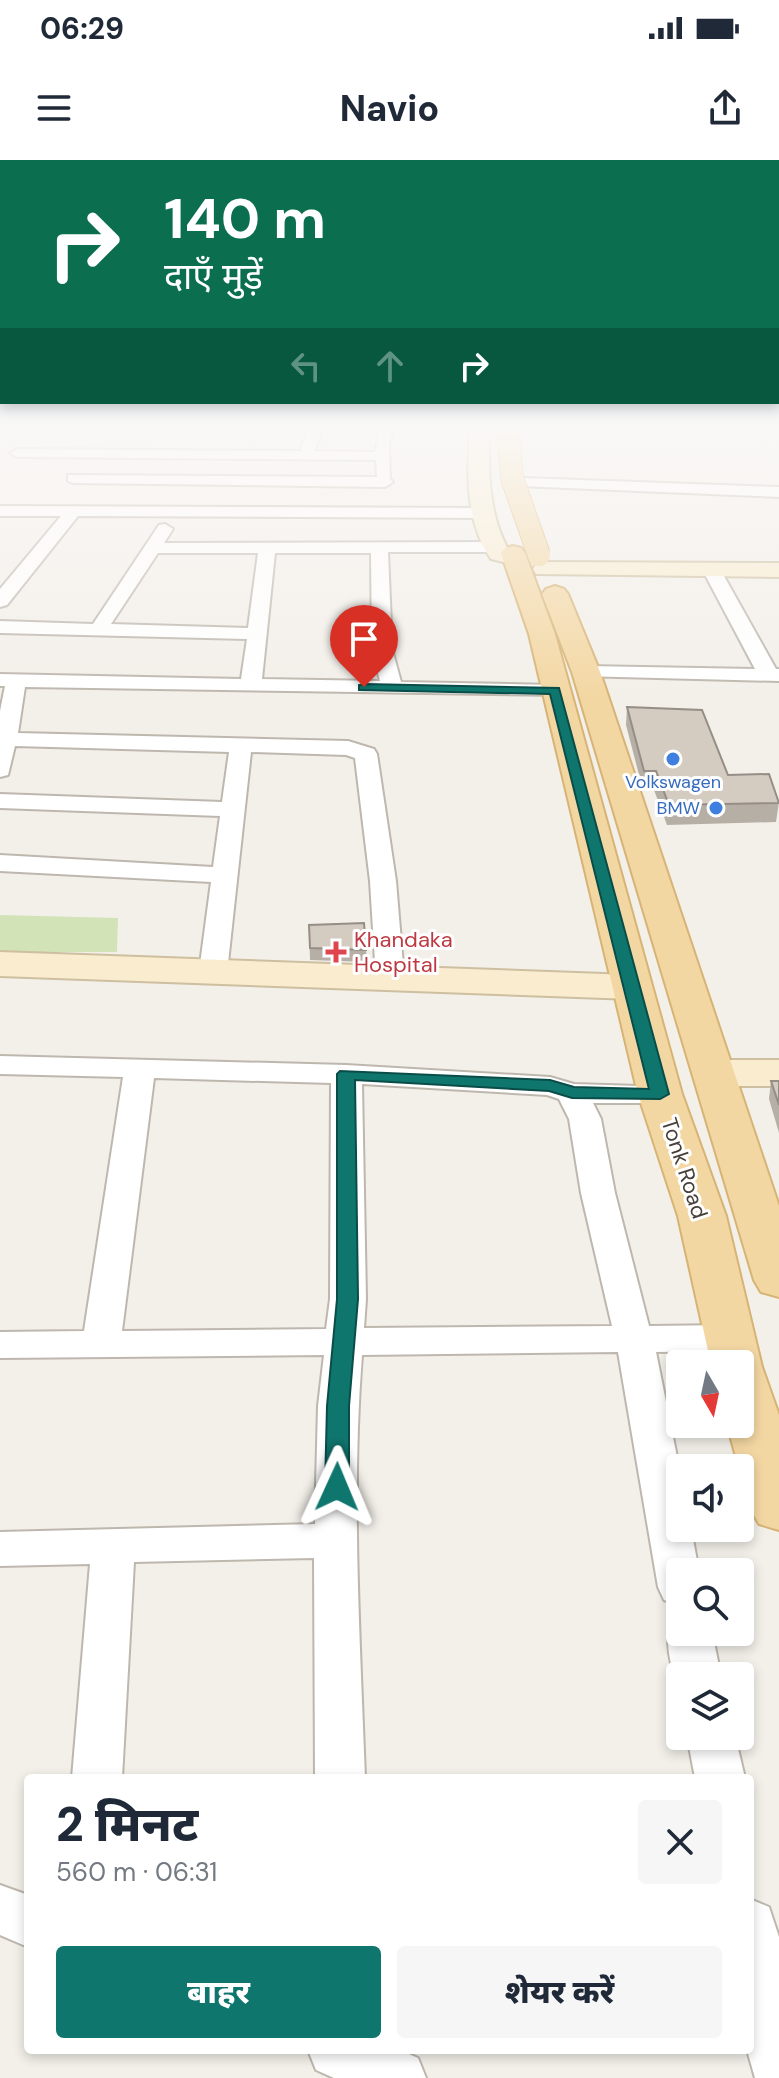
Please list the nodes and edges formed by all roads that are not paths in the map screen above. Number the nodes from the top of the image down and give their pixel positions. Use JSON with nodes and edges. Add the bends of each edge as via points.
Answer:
{"nodes":[{"id":1,"x":68,"y":519,"type":"edge"},
{"id":2,"x":171,"y":519,"type":"edge"},
{"id":3,"x":490,"y":519,"type":"edge"},
{"id":4,"x":507,"y":519,"type":"edge"},
{"id":5,"x":516,"y":519,"type":"edge"},
{"id":6,"x":538,"y":519,"type":"edge"},
{"id":7,"x":154,"y":548,"type":"junction"},
{"id":8,"x":267,"y":548,"type":"junction"},
{"id":9,"x":379,"y":548,"type":"junction"},
{"id":10,"x":521,"y":556,"type":"junction"},
{"id":11,"x":711,"y":569,"type":"junction"},
{"id":12,"x":779,"y":570,"type":"edge"},
{"id":13,"x":0,"y":601,"type":"edge"},
{"id":14,"x":0,"y":627,"type":"edge"},
{"id":15,"x":98,"y":630,"type":"junction"},
{"id":16,"x":258,"y":634,"type":"junction"},
{"id":17,"x":774,"y":675,"type":"edge"},
{"id":18,"x":8,"y":681,"type":"edge"},
{"id":19,"x":570,"y":682,"type":"junction"},
{"id":20,"x":251,"y":685,"type":"junction"},
{"id":21,"x":392,"y":688,"type":"junction"},
{"id":22,"x":2,"y":739,"type":"edge"},
{"id":23,"x":241,"y":745,"type":"junction"},
{"id":24,"x":0,"y":770,"type":"edge"},
{"id":25,"x":0,"y":801,"type":"edge"},
{"id":26,"x":231,"y":809,"type":"junction"},
{"id":27,"x":0,"y":863,"type":"edge"},
{"id":28,"x":223,"y":875,"type":"junction"},
{"id":29,"x":0,"y":964,"type":"edge"},
{"id":30,"x":213,"y":972,"type":"junction"},
{"id":31,"x":390,"y":978,"type":"junction"},
{"id":32,"x":632,"y":987,"type":"junction"},
{"id":33,"x":0,"y":1065,"type":"edge"},
{"id":34,"x":140,"y":1068,"type":"junction"},
{"id":35,"x":714,"y":1073,"type":"junction"},
{"id":36,"x":779,"y":1073,"type":"edge"},
{"id":37,"x":346,"y":1074,"type":"junction"},
{"id":38,"x":572,"y":1093,"type":"junction"},
{"id":39,"x":660,"y":1094,"type":"junction"},
{"id":40,"x":779,"y":1280,"type":"edge"},
{"id":41,"x":634,"y":1338,"type":"junction"},
{"id":42,"x":344,"y":1340,"type":"junction"},
{"id":43,"x":101,"y":1344,"type":"junction"},
{"id":44,"x":0,"y":1345,"type":"edge"},
{"id":45,"x":692,"y":1350,"type":"edge"},
{"id":46,"x":733,"y":1350,"type":"edge"},
{"id":47,"x":754,"y":1423,"type":"edge"},
{"id":48,"x":779,"y":1508,"type":"edge"},
{"id":49,"x":337,"y":1540,"type":"junction"},
{"id":50,"x":113,"y":1547,"type":"junction"},
{"id":51,"x":0,"y":1549,"type":"edge"},
{"id":52,"x":675,"y":1558,"type":"edge"},
{"id":53,"x":714,"y":1750,"type":"edge"},
{"id":54,"x":97,"y":1774,"type":"edge"},
{"id":55,"x":340,"y":1774,"type":"edge"},
{"id":56,"x":719,"y":1774,"type":"edge"},
{"id":57,"x":0,"y":1910,"type":"edge"},
{"id":58,"x":24,"y":1919,"type":"edge"},
{"id":59,"x":754,"y":1945,"type":"edge"},
{"id":60,"x":345,"y":2054,"type":"edge"},
{"id":61,"x":779,"y":2068,"type":"edge"},
{"id":62,"x":398,"y":2078,"type":"edge"}],
"edges":[{"from":1,"to":13,"type":"street"},
{"from":2,"to":7,"type":"street"},
{"from":3,"to":10,"type":"street","name":"Tonk Road"},
{"from":4,"to":10,"type":"main road"},
{"from":5,"to":10,"type":"main road","bridge":true},
{"from":6,"to":10,"type":"street","name":"Tonk Road","via":[[553,559]]},
{"from":7,"to":8,"type":"street"},
{"from":7,"to":15,"type":"street"},
{"from":8,"to":9,"type":"street"},
{"from":8,"to":16,"type":"street"},
{"from":9,"to":10,"type":"street"},
{"from":9,"to":21,"type":"street","via":[[382,649]]},
{"from":10,"to":11,"type":"street"},
{"from":10,"to":19,"type":"main road","name":"Tonk Road"},
{"from":11,"to":12,"type":"street"},
{"from":11,"to":17,"type":"street"},
{"from":14,"to":15,"type":"street"},
{"from":15,"to":16,"type":"street"},
{"from":16,"to":20,"type":"street"},
{"from":17,"to":19,"type":"street"},
{"from":18,"to":20,"type":"street"},
{"from":18,"to":22,"type":"street"},
{"from":19,"to":21,"type":"street"},
{"from":19,"to":32,"type":"main road","name":"Tonk Road"},
{"from":19,"to":35,"type":"main road","name":"Tonk Road"},
{"from":20,"to":21,"type":"street"},
{"from":22,"to":23,"type":"street"},
{"from":22,"to":24,"type":"street"},
{"from":23,"to":26,"type":"street"},
{"from":23,"to":31,"type":"street","via":[[348,748],[366,754]]},
{"from":25,"to":26,"type":"street"},
{"from":26,"to":28,"type":"street"},
{"from":27,"to":28,"type":"street"},
{"from":28,"to":30,"type":"street"},
{"from":29,"to":30,"type":"street"},
{"from":30,"to":31,"type":"street"},
{"from":31,"to":32,"type":"street"},
{"from":32,"to":39,"type":"main road","name":"Tonk Road"},
{"from":33,"to":34,"type":"street"},
{"from":34,"to":37,"type":"street"},
{"from":34,"to":43,"type":"street"},
{"from":35,"to":36,"type":"street"},
{"from":35,"to":40,"type":"main road","name":"Tonk Road"},
{"from":37,"to":38,"type":"street","via":[[550,1086]]},
{"from":37,"to":42,"type":"street"},
{"from":38,"to":39,"type":"street"},
{"from":38,"to":41,"type":"street","via":[[585,1119]]},
{"from":39,"to":46,"type":"main road","name":"Tonk Road","via":[[702,1216]]},
{"from":41,"to":42,"type":"street"},
{"from":41,"to":45,"type":"street"},
{"from":41,"to":52,"type":"street"},
{"from":42,"to":43,"type":"street"},
{"from":42,"to":49,"type":"street"},
{"from":43,"to":44,"type":"street"},
{"from":47,"to":48,"type":"main road","name":"Tonk Road"},
{"from":49,"to":50,"type":"street"},
{"from":49,"to":55,"type":"street"},
{"from":50,"to":51,"type":"street"},
{"from":50,"to":54,"type":"street"},
{"from":53,"to":56,"type":"street"},
{"from":57,"to":58,"type":"street"},
{"from":59,"to":61,"type":"street"},
{"from":60,"to":62,"type":"street"}]}
